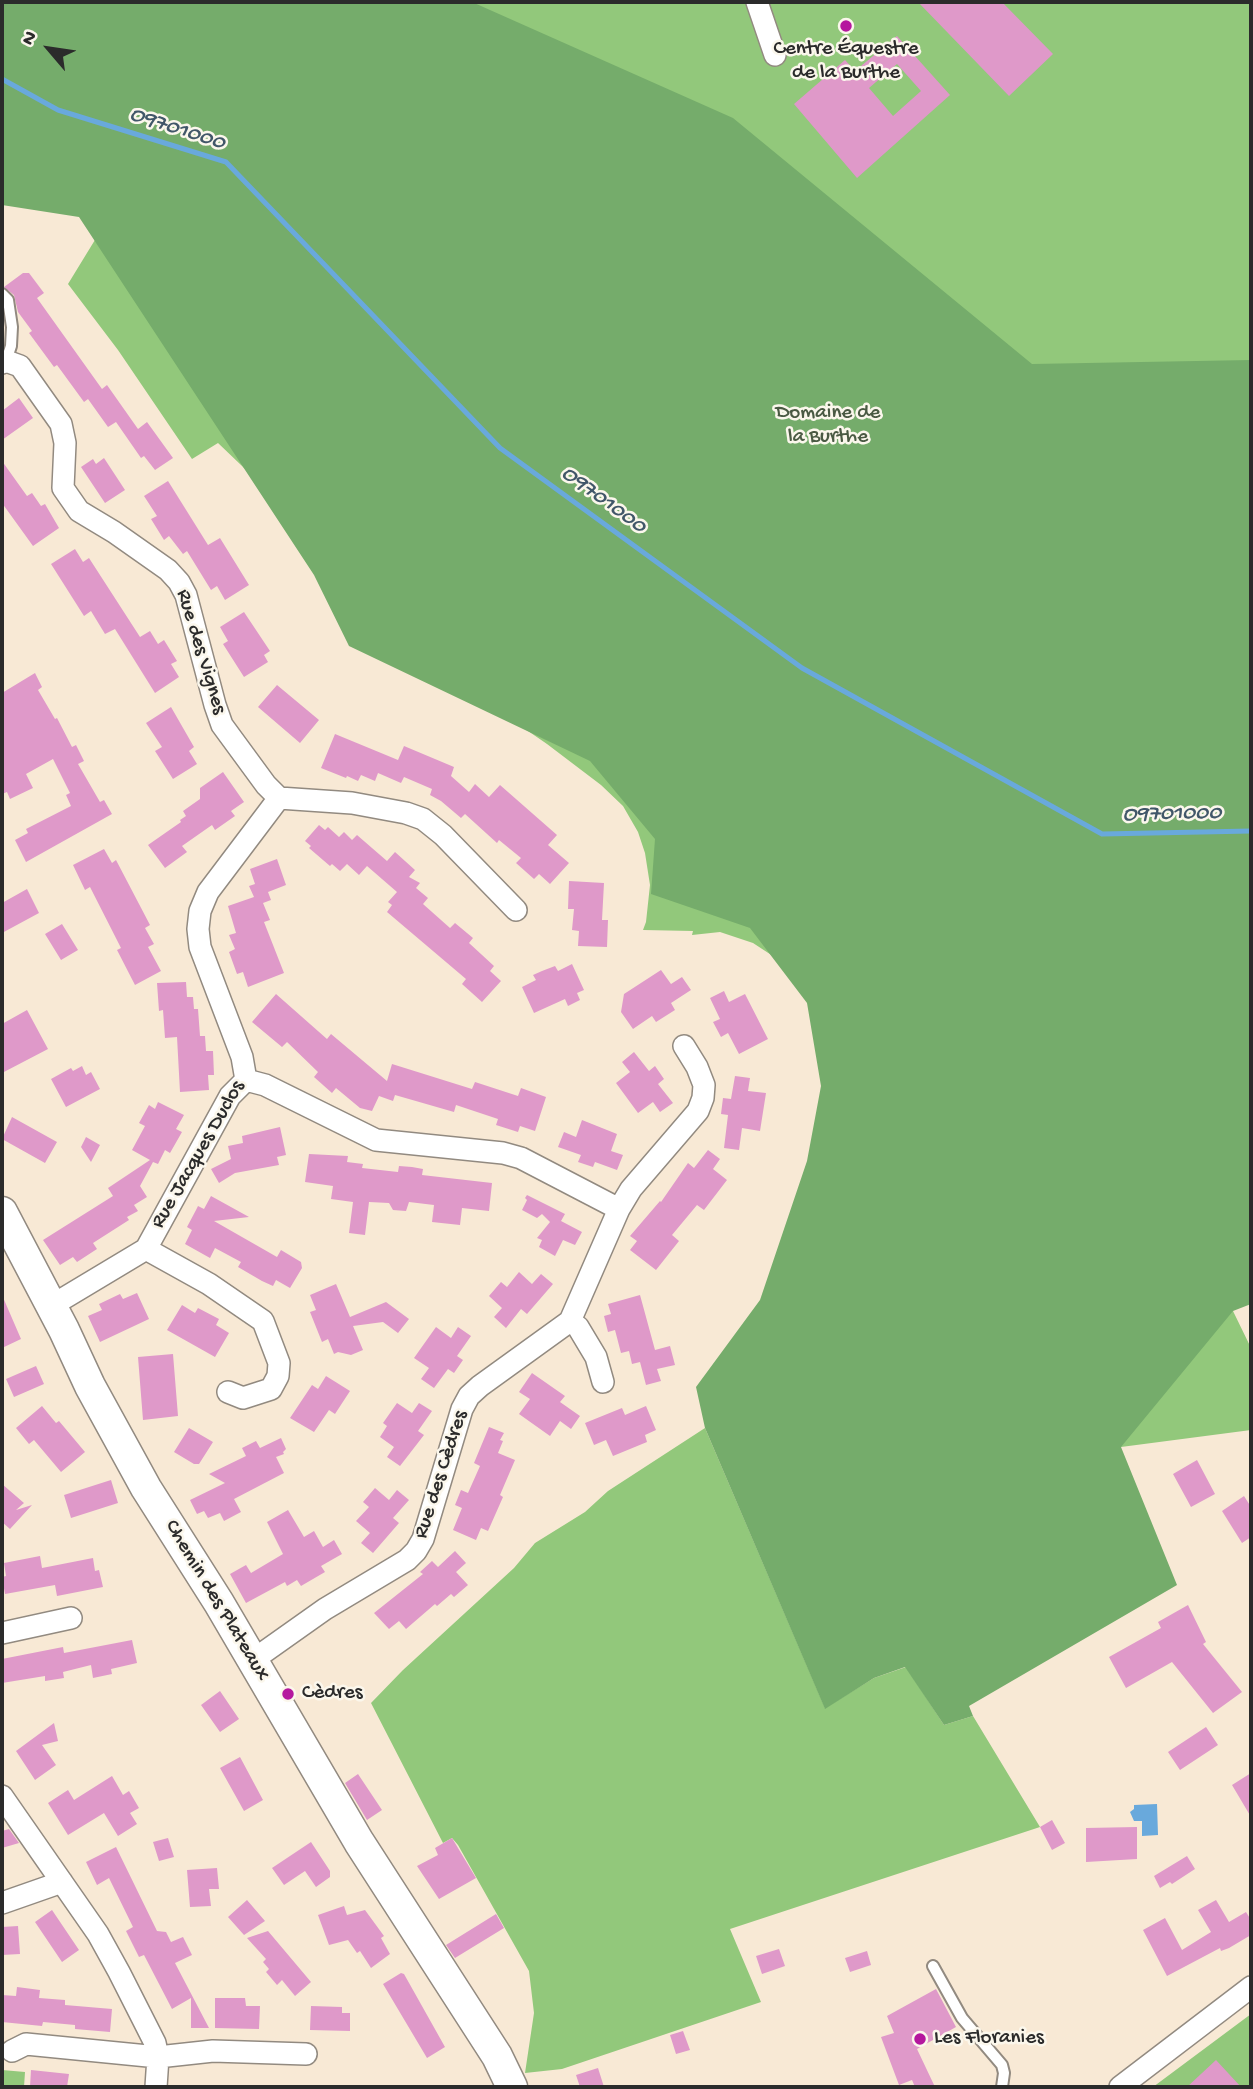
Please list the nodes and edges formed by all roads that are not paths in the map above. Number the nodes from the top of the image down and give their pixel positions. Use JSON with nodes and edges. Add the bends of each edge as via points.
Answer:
{"nodes":[{"id":1,"x":757,"y":2,"type":"edge"},
{"id":2,"x":775,"y":55,"type":"dead end"},
{"id":3,"x":2,"y":294,"type":"edge"},
{"id":4,"x":4,"y":362,"type":"edge"},
{"id":5,"x":279,"y":798,"type":"junction"},
{"id":6,"x":516,"y":910,"type":"dead end"},
{"id":7,"x":684,"y":1046,"type":"dead end"},
{"id":8,"x":246,"y":1080,"type":"junction"},
{"id":9,"x":619,"y":1209,"type":"junction"},
{"id":10,"x":2,"y":1212,"type":"edge"},
{"id":11,"x":146,"y":1250,"type":"junction"},
{"id":12,"x":51,"y":1306,"type":"junction"},
{"id":13,"x":569,"y":1321,"type":"junction"},
{"id":14,"x":603,"y":1382,"type":"dead end"},
{"id":15,"x":228,"y":1392,"type":"dead end"},
{"id":16,"x":71,"y":1618,"type":"dead end"},
{"id":17,"x":2,"y":1633,"type":"edge"},
{"id":18,"x":253,"y":1660,"type":"junction"},
{"id":19,"x":2,"y":1796,"type":"edge"},
{"id":20,"x":62,"y":1882,"type":"junction"},
{"id":21,"x":2,"y":1903,"type":"edge"},
{"id":22,"x":933,"y":1966,"type":"dead end"},
{"id":23,"x":1251,"y":1987,"type":"edge"},
{"id":24,"x":306,"y":2054,"type":"dead end"},
{"id":25,"x":7,"y":2055,"type":"edge"},
{"id":26,"x":158,"y":2057,"type":"junction"},
{"id":27,"x":156,"y":2087,"type":"edge"},
{"id":28,"x":512,"y":2087,"type":"edge"},
{"id":29,"x":1002,"y":2087,"type":"edge"},
{"id":30,"x":1120,"y":2087,"type":"edge"}],
"edges":[{"from":1,"to":2,"type":"street"},
{"from":3,"to":4,"type":"lane","via":[[8,300],[12,327]]},
{"from":4,"to":5,"type":"street","name":"Rue des Vignes","via":[[20,366],[61,424],[63,488],[79,511],[179,582],[222,724]]},
{"from":5,"to":6,"type":"street","via":[[352,803],[423,819]]},
{"from":5,"to":8,"type":"street","name":"Rue Jacques Duclos","via":[[208,892],[200,911],[200,947],[242,1057]]},
{"from":7,"to":9,"type":"street","name":"Rue des Cèdres","via":[[704,1085],[698,1111]]},
{"from":8,"to":9,"type":"street","via":[[376,1140],[521,1158]]},
{"from":8,"to":11,"type":"street","name":"Rue Jacques Duclos","via":[[230,1096]]},
{"from":9,"to":13,"type":"street","name":"Rue des Cèdres"},
{"from":10,"to":12,"type":"street","name":"Chemin des Plateaux"},
{"from":11,"to":12,"type":"street","name":"Rue Jacques Duclos"},
{"from":11,"to":15,"type":"street","via":[[209,1284],[263,1321],[278,1376],[271,1389],[243,1398]]},
{"from":12,"to":18,"type":"street","name":"Chemin des Plateaux","via":[[146,1488]]},
{"from":13,"to":14,"type":"street","via":[[578,1327],[596,1357]]},
{"from":13,"to":18,"type":"street","name":"Rue des Cèdres","via":[[469,1396],[416,1551]]},
{"from":16,"to":17,"type":"street"},
{"from":18,"to":28,"type":"street","name":"Chemin des Plateaux","via":[[359,1842],[497,2056]]},
{"from":19,"to":20,"type":"street"},
{"from":20,"to":21,"type":"street"},
{"from":20,"to":26,"type":"street","via":[[104,1943]]},
{"from":22,"to":29,"type":"lane","via":[[962,2018],[1002,2065]]},
{"from":23,"to":30,"type":"street"},
{"from":24,"to":26,"type":"street","via":[[213,2051]]},
{"from":25,"to":26,"type":"street","via":[[26,2044]]},
{"from":26,"to":27,"type":"street"}]}
